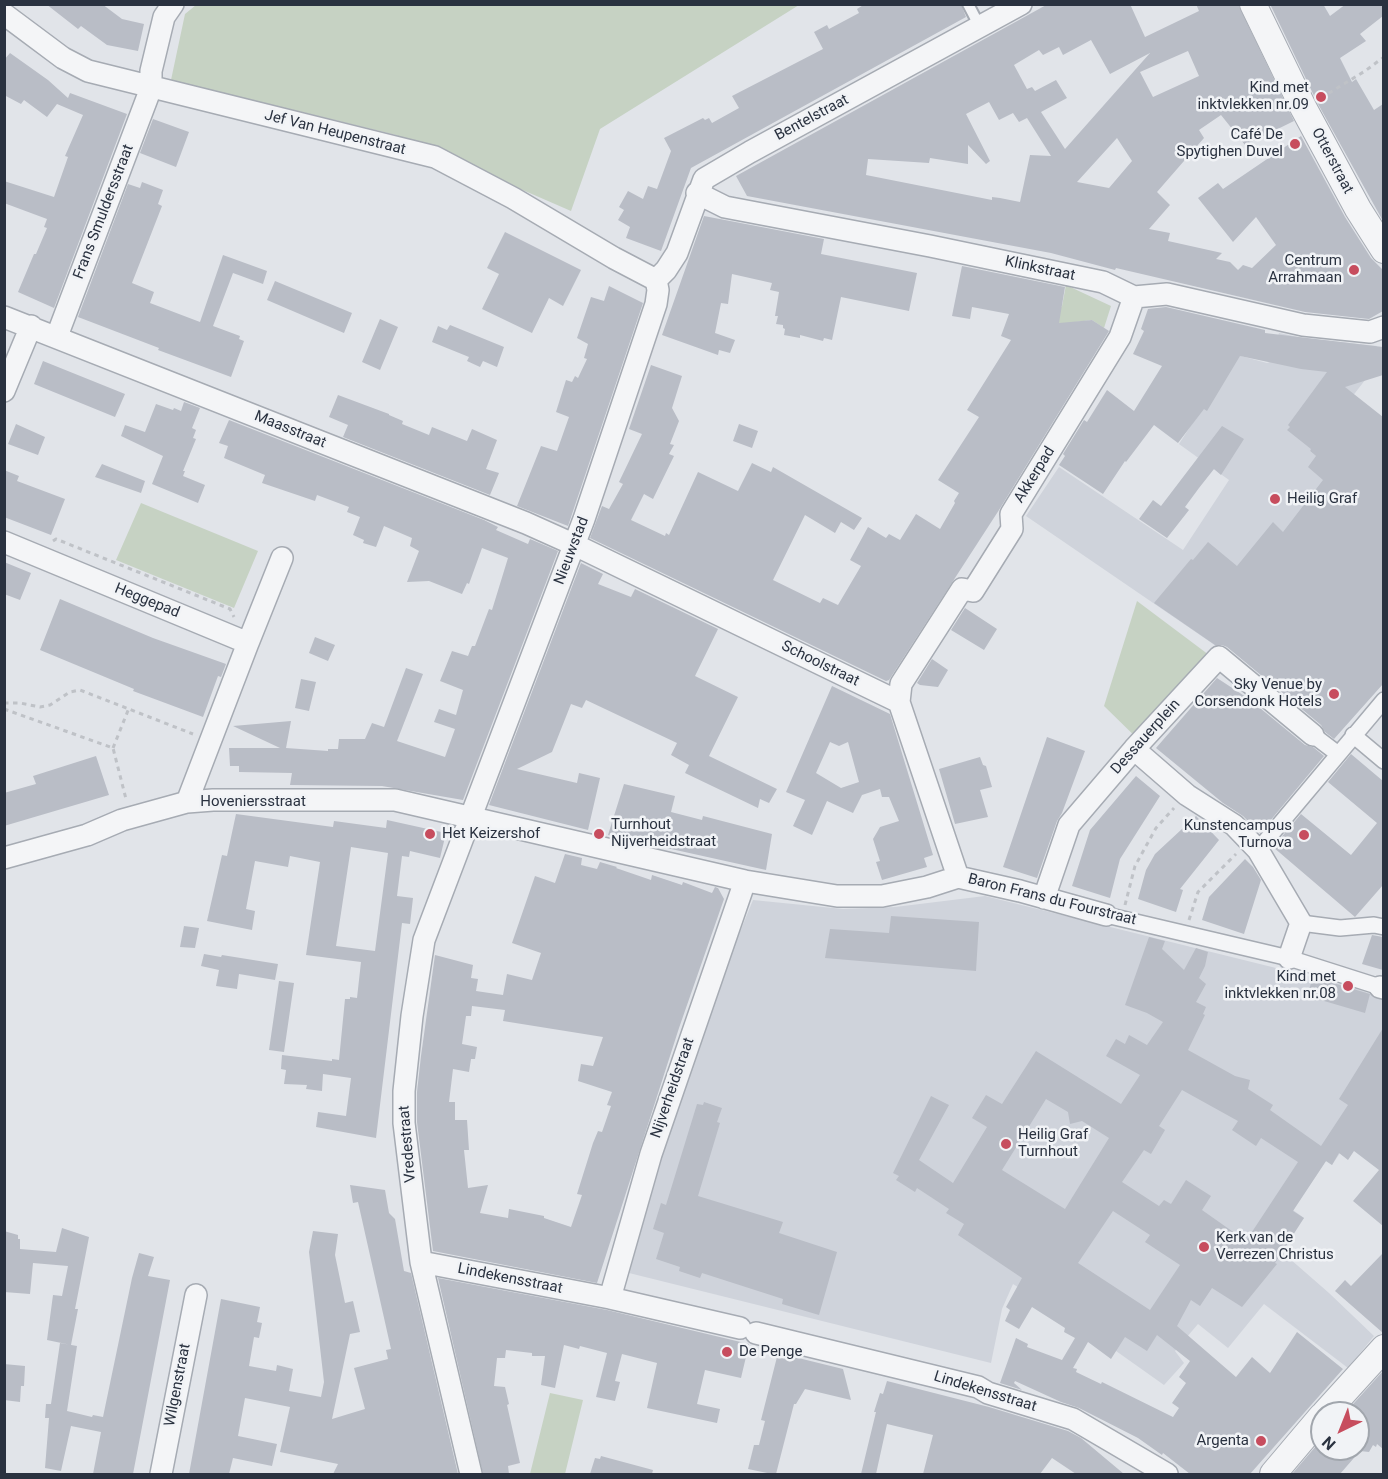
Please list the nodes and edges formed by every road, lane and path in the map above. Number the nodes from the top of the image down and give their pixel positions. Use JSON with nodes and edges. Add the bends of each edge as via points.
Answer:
{"nodes":[{"id":1,"x":173,"y":4,"type":"edge"},
{"id":2,"x":968,"y":4,"type":"edge"},
{"id":3,"x":1021,"y":4,"type":"edge"},
{"id":4,"x":1253,"y":4,"type":"edge"},
{"id":5,"x":4,"y":14,"type":"edge"},
{"id":6,"x":980,"y":27,"type":"junction"},
{"id":7,"x":1383,"y":57,"type":"edge"},
{"id":8,"x":151,"y":88,"type":"junction"},
{"id":9,"x":1303,"y":107,"type":"junction"},
{"id":10,"x":697,"y":193,"type":"junction"},
{"id":11,"x":1383,"y":250,"type":"edge"},
{"id":12,"x":656,"y":280,"type":"junction"},
{"id":13,"x":1134,"y":297,"type":"junction"},
{"id":14,"x":4,"y":316,"type":"edge"},
{"id":15,"x":31,"y":326,"type":"junction"},
{"id":16,"x":1383,"y":327,"type":"edge"},
{"id":17,"x":57,"y":336,"type":"junction"},
{"id":18,"x":4,"y":391,"type":"edge"},
{"id":19,"x":4,"y":542,"type":"edge"},
{"id":20,"x":575,"y":545,"type":"junction"},
{"id":21,"x":282,"y":558,"type":"dead end"},
{"id":22,"x":248,"y":643,"type":"junction"},
{"id":23,"x":1383,"y":700,"type":"edge"},
{"id":24,"x":899,"y":702,"type":"junction"},
{"id":25,"x":4,"y":703,"type":"edge"},
{"id":26,"x":129,"y":708,"type":"junction"},
{"id":27,"x":4,"y":709,"type":"edge"},
{"id":28,"x":1313,"y":735,"type":"joint"},
{"id":29,"x":1345,"y":745,"type":"junction"},
{"id":30,"x":113,"y":748,"type":"junction"},
{"id":31,"x":1134,"y":749,"type":"junction"},
{"id":32,"x":1383,"y":761,"type":"edge"},
{"id":33,"x":200,"y":770,"type":"junction"},
{"id":34,"x":1187,"y":795,"type":"junction"},
{"id":35,"x":187,"y":802,"type":"junction"},
{"id":36,"x":471,"y":817,"type":"junction"},
{"id":37,"x":132,"y":818,"type":"junction"},
{"id":38,"x":1254,"y":845,"type":"junction"},
{"id":39,"x":4,"y":858,"type":"edge"},
{"id":40,"x":958,"y":877,"type":"junction"},
{"id":41,"x":745,"y":881,"type":"junction"},
{"id":42,"x":1044,"y":898,"type":"junction"},
{"id":43,"x":1114,"y":917,"type":"junction"},
{"id":44,"x":1301,"y":923,"type":"junction"},
{"id":45,"x":1383,"y":927,"type":"edge"},
{"id":46,"x":1186,"y":934,"type":"junction"},
{"id":47,"x":1290,"y":959,"type":"junction"},
{"id":48,"x":1382,"y":987,"type":"edge"},
{"id":49,"x":421,"y":1262,"type":"junction"},
{"id":50,"x":196,"y":1295,"type":"dead end"},
{"id":51,"x":610,"y":1298,"type":"junction"},
{"id":52,"x":1383,"y":1348,"type":"edge"},
{"id":53,"x":1335,"y":1401,"type":"edge"},
{"id":54,"x":1310,"y":1429,"type":"edge"},
{"id":55,"x":161,"y":1474,"type":"edge"},
{"id":56,"x":471,"y":1474,"type":"edge"},
{"id":57,"x":1167,"y":1474,"type":"edge"},
{"id":58,"x":1272,"y":1474,"type":"edge"}],
"edges":[{"from":1,"to":8,"type":"street","name":"Frans Smuldersstraat","via":[[164,17],[151,71]]},
{"from":2,"to":6,"type":"lane"},
{"from":3,"to":6,"type":"street","name":"Bentelstraat"},
{"from":4,"to":9,"type":"street","name":"Otterstraat"},
{"from":5,"to":8,"type":"street","name":"Jef Van Heupenstraat","via":[[63,58],[88,71]]},
{"from":6,"to":10,"type":"street","name":"Bentelstraat","via":[[750,152],[704,179]]},
{"from":7,"to":9,"type":"path","via":[[1332,93]]},
{"from":8,"to":12,"type":"street","name":"Jef Van Heupenstraat","via":[[435,157]]},
{"from":8,"to":17,"type":"street","name":"Frans Smuldersstraat"},
{"from":9,"to":11,"type":"street","name":"Otterstraat"},
{"from":10,"to":12,"type":"street","name":"Bentelstraat","via":[[676,253]]},
{"from":10,"to":13,"type":"street","name":"Klinkstraat","via":[[725,207],[1103,282]]},
{"from":12,"to":20,"type":"street","name":"Nieuwstad","via":[[656,304]]},
{"from":13,"to":16,"type":"street","via":[[1167,294],[1303,325],[1370,332]]},
{"from":13,"to":24,"type":"street","name":"Akkerpad","via":[[1120,337],[1011,514],[1012,529],[973,591],[962,589],[901,684]]},
{"from":14,"to":15,"type":"street","name":"Maasstraat"},
{"from":15,"to":17,"type":"street","name":"Maasstraat"},
{"from":15,"to":18,"type":"street"},
{"from":17,"to":20,"type":"street","name":"Maasstraat"},
{"from":19,"to":22,"type":"street","name":"Heggepad"},
{"from":20,"to":24,"type":"street","name":"Schoolstraat"},
{"from":20,"to":36,"type":"street","name":"Nieuwstad"},
{"from":21,"to":22,"type":"street"},
{"from":22,"to":33,"type":"street"},
{"from":23,"to":29,"type":"street"},
{"from":24,"to":40,"type":"street"},
{"from":25,"to":26,"type":"path","via":[[40,707],[80,690]]},
{"from":26,"to":30,"type":"path"},
{"from":26,"to":33,"type":"path","via":[[193,733]]},
{"from":27,"to":30,"type":"path"},
{"from":28,"to":29,"type":"street"},
{"from":28,"to":31,"type":"street","name":"Dessauerplein","via":[[1219,657]]},
{"from":29,"to":32,"type":"street"},
{"from":29,"to":38,"type":"street"},
{"from":30,"to":37,"type":"path"},
{"from":31,"to":34,"type":"street"},
{"from":31,"to":42,"type":"street","name":"Dessauerplein","via":[[1070,825]]},
{"from":33,"to":35,"type":"street"},
{"from":34,"to":38,"type":"street","via":[[1234,825]]},
{"from":34,"to":43,"type":"path","via":[[1156,828]]},
{"from":35,"to":36,"type":"street","name":"Hoveniersstraat","via":[[395,800]]},
{"from":35,"to":37,"type":"street","name":"Hoveniersstraat"},
{"from":36,"to":41,"type":"street","name":"Baron Frans du Fourstraat"},
{"from":36,"to":49,"type":"street","name":"Vredestraat","via":[[424,940],[412,1016],[404,1123]]},
{"from":37,"to":39,"type":"street","name":"Hoveniersstraat"},
{"from":38,"to":44,"type":"street"},
{"from":38,"to":46,"type":"path","via":[[1198,891]]},
{"from":40,"to":41,"type":"street","name":"Baron Frans du Fourstraat","via":[[882,896],[837,896]]},
{"from":40,"to":42,"type":"street","name":"Baron Frans du Fourstraat"},
{"from":41,"to":51,"type":"street","name":"Nijverheidstraat","via":[[651,1154]]},
{"from":42,"to":43,"type":"street","name":"Baron Frans du Fourstraat"},
{"from":43,"to":46,"type":"street","name":"Baron Frans du Fourstraat"},
{"from":44,"to":45,"type":"street","via":[[1340,928]]},
{"from":44,"to":47,"type":"street"},
{"from":46,"to":47,"type":"street","name":"Baron Frans du Fourstraat"},
{"from":47,"to":48,"type":"street","name":"Baron Frans du Fourstraat"},
{"from":49,"to":51,"type":"street","name":"Lindekensstraat"},
{"from":49,"to":56,"type":"street","name":"Vredestraat"},
{"from":50,"to":55,"type":"street","name":"Wilgenstraat"},
{"from":51,"to":57,"type":"street","name":"Lindekensstraat","via":[[978,1387],[1073,1419]]},
{"from":52,"to":53,"type":"street"},
{"from":54,"to":58,"type":"street"}]}
